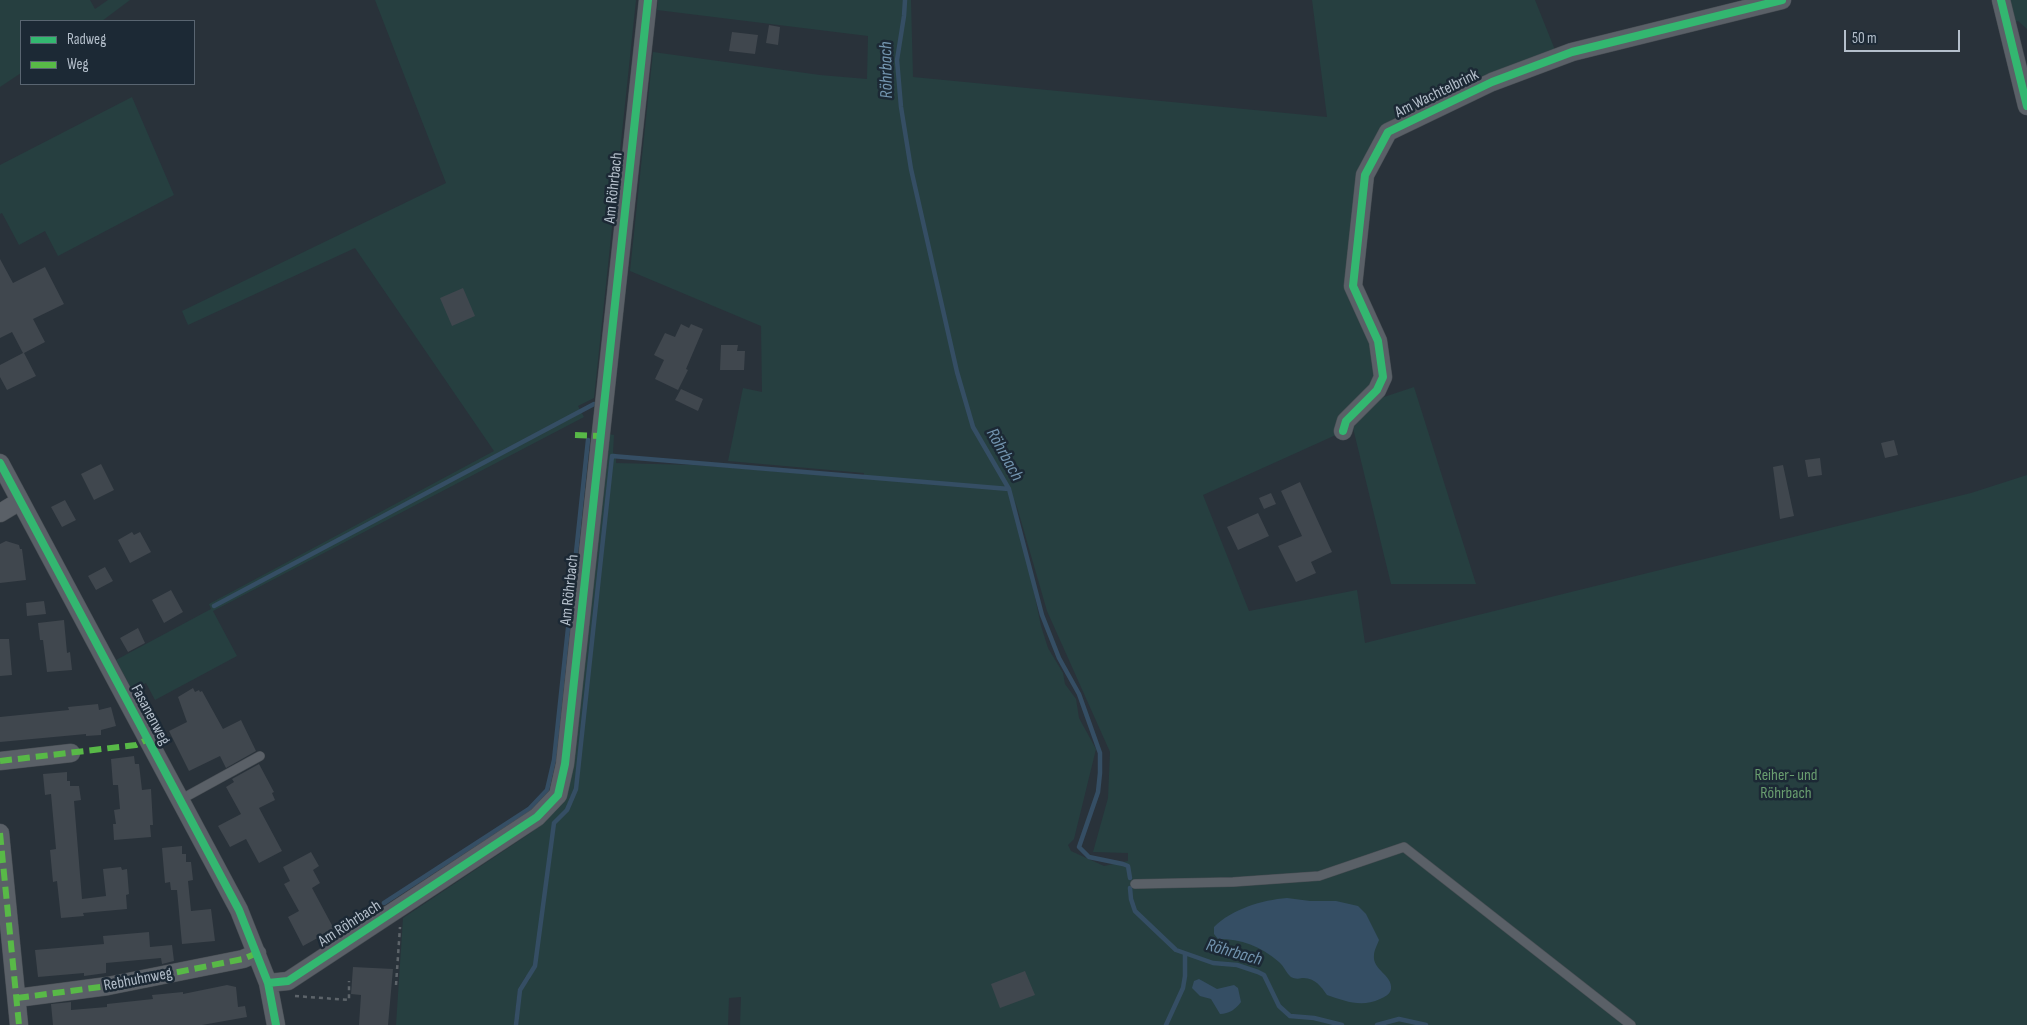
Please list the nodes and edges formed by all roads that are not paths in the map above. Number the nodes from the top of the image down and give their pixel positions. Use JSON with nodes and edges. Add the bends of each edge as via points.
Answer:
{"nodes":[{"id":1,"x":648,"y":0,"type":"edge"},
{"id":2,"x":1782,"y":0,"type":"edge"},
{"id":3,"x":2001,"y":0,"type":"edge"},
{"id":4,"x":2027,"y":106,"type":"edge"},
{"id":5,"x":1343,"y":431,"type":"dead end"},
{"id":6,"x":0,"y":463,"type":"edge"},
{"id":7,"x":20,"y":501,"type":"junction"},
{"id":8,"x":0,"y":513,"type":"edge"},
{"id":9,"x":71,"y":753,"type":"dead end"},
{"id":10,"x":260,"y":756,"type":"dead end"},
{"id":11,"x":0,"y":761,"type":"edge"},
{"id":12,"x":180,"y":800,"type":"junction"},
{"id":13,"x":0,"y":833,"type":"edge"},
{"id":14,"x":1134,"y":884,"type":"dead end"},
{"id":15,"x":257,"y":953,"type":"junction"},
{"id":16,"x":268,"y":983,"type":"junction"},
{"id":17,"x":17,"y":998,"type":"junction"},
{"id":18,"x":19,"y":1025,"type":"edge"},
{"id":19,"x":276,"y":1025,"type":"edge"},
{"id":20,"x":1632,"y":1025,"type":"edge"}],
"edges":[{"from":1,"to":16,"type":"street","name":"Am Röhrbach","via":[[565,764],[558,795],[537,817],[288,981]]},
{"from":2,"to":5,"type":"street","name":"Am Wachtelbrink","via":[[1572,52],[1492,82],[1388,132],[1365,175],[1353,286],[1378,341],[1383,377],[1377,390],[1346,420]]},
{"from":3,"to":4,"type":"street"},
{"from":6,"to":7,"type":"street","name":"Fasanenweg"},
{"from":7,"to":8,"type":"street"},
{"from":7,"to":12,"type":"street","name":"Fasanenweg"},
{"from":9,"to":11,"type":"street"},
{"from":10,"to":12,"type":"lane"},
{"from":12,"to":15,"type":"street","name":"Fasanenweg","via":[[239,910]]},
{"from":13,"to":17,"type":"street"},
{"from":14,"to":20,"type":"lane","via":[[1319,876],[1404,847]]},
{"from":15,"to":16,"type":"street","name":"Fasanenweg"},
{"from":15,"to":17,"type":"street","name":"Rebhuhnweg","via":[[243,959],[108,986]]},
{"from":16,"to":19,"type":"street"},
{"from":17,"to":18,"type":"street"}]}
